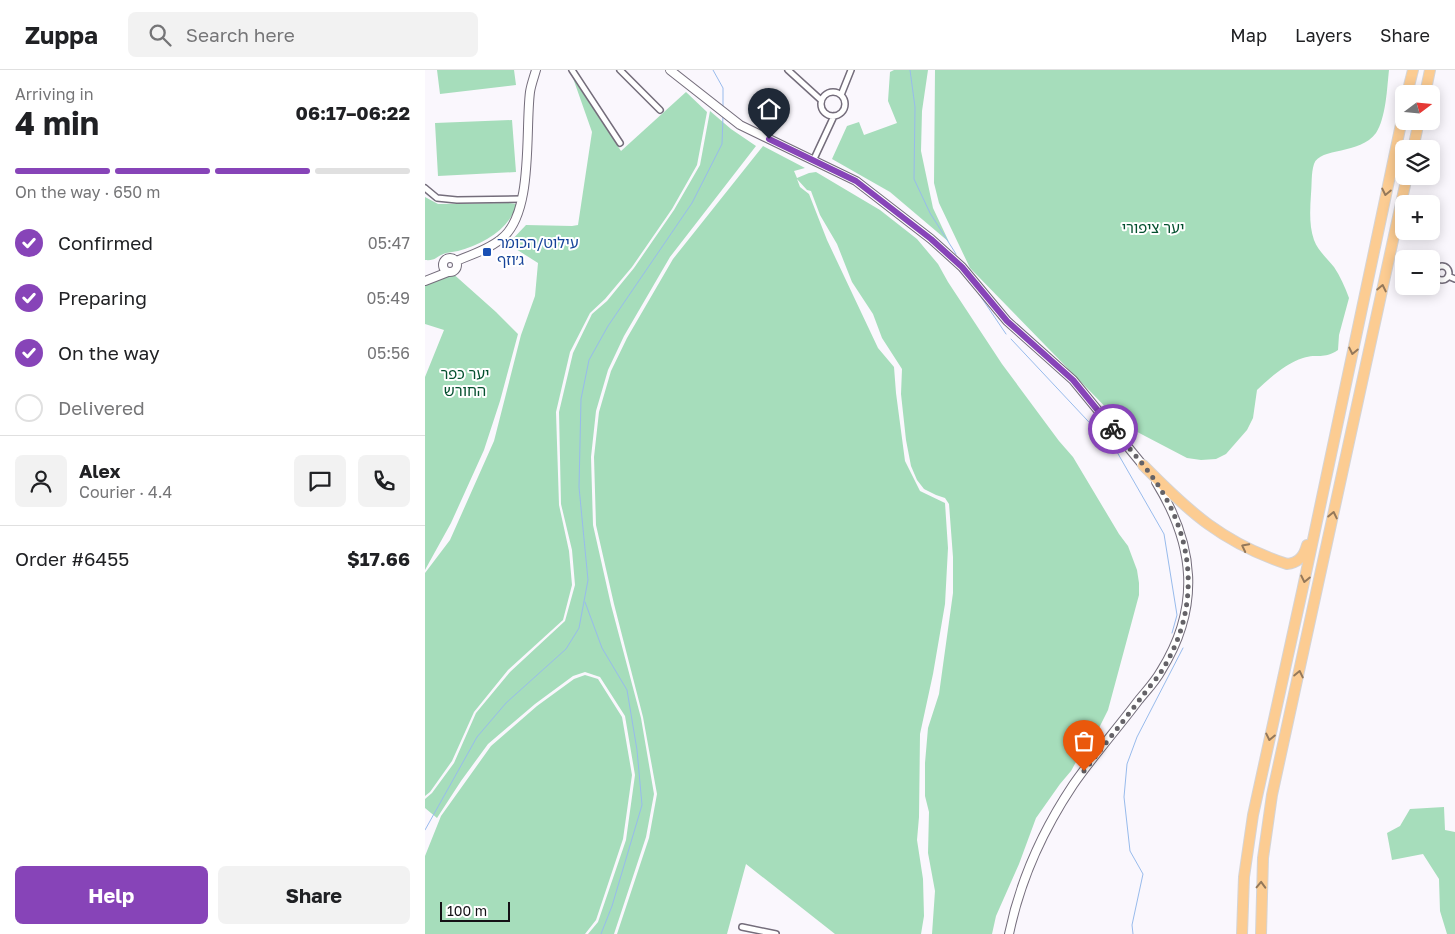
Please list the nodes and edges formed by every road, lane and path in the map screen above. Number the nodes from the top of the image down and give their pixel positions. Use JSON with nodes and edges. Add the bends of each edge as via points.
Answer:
{"nodes":[{"id":1,"x":536,"y":70,"type":"edge"},
{"id":2,"x":572,"y":70,"type":"edge"},
{"id":3,"x":620,"y":70,"type":"edge"},
{"id":4,"x":670,"y":70,"type":"edge"},
{"id":5,"x":787,"y":70,"type":"edge"},
{"id":6,"x":851,"y":70,"type":"edge"},
{"id":7,"x":1413,"y":70,"type":"edge"},
{"id":8,"x":1430,"y":70,"type":"edge"},
{"id":9,"x":1409,"y":85,"type":"edge"},
{"id":10,"x":1427,"y":85,"type":"edge"},
{"id":11,"x":841,"y":95,"type":"junction"},
{"id":12,"x":821,"y":100,"type":"junction"},
{"id":13,"x":660,"y":110,"type":"dead end"},
{"id":14,"x":833,"y":116,"type":"junction"},
{"id":15,"x":1400,"y":130,"type":"edge"},
{"id":16,"x":620,"y":143,"type":"dead end"},
{"id":17,"x":813,"y":161,"type":"junction"},
{"id":18,"x":1405,"y":185,"type":"edge"},
{"id":19,"x":425,"y":188,"type":"edge"},
{"id":20,"x":522,"y":199,"type":"junction"},
{"id":21,"x":456,"y":261,"type":"junction"},
{"id":22,"x":442,"y":265,"type":"junction"},
{"id":23,"x":448,"y":272,"type":"junction"},
{"id":24,"x":1448,"y":276,"type":"dead end"},
{"id":25,"x":425,"y":277,"type":"edge"},
{"id":26,"x":1455,"y":279,"type":"edge"},
{"id":27,"x":425,"y":281,"type":"edge"},
{"id":28,"x":1143,"y":465,"type":"junction"},
{"id":29,"x":1328,"y":469,"type":"junction"},
{"id":30,"x":1253,"y":815,"type":"junction"},
{"id":31,"x":742,"y":927,"type":"dead end"},
{"id":32,"x":776,"y":934,"type":"edge"},
{"id":33,"x":1009,"y":934,"type":"edge"},
{"id":34,"x":1236,"y":934,"type":"edge"},
{"id":35,"x":1242,"y":934,"type":"edge"},
{"id":36,"x":1261,"y":934,"type":"edge"}],
"edges":[{"from":1,"to":20,"type":"main road","via":[[530,90]]},
{"from":2,"to":16,"type":"street"},
{"from":3,"to":13,"type":"street"},
{"from":4,"to":17,"type":"main road","via":[[740,125]]},
{"from":5,"to":12,"type":"street"},
{"from":6,"to":11,"type":"street"},
{"from":7,"to":9,"type":"highway"},
{"from":8,"to":10,"type":"highway"},
{"from":11,"to":12,"type":"street","via":[[830,92]]},
{"from":11,"to":14,"type":"street","via":[[845,106],[841,113]]},
{"from":12,"to":14,"type":"street","via":[[823,111]]},
{"from":14,"to":17,"type":"street"},
{"from":15,"to":29,"type":"highway","one_way":true},
{"from":17,"to":28,"type":"main road","via":[[856,181],[962,267],[997,311],[1073,380]]},
{"from":36,"to":18,"type":"highway","one_way":true,"via":[[1263,865],[1272,795]]},
{"from":19,"to":20,"type":"street","via":[[437,198]]},
{"from":20,"to":21,"type":"main road","via":[[511,227],[502,239]]},
{"from":21,"to":22,"type":"main road","via":[[447,258]]},
{"from":21,"to":23,"type":"main road","via":[[456,269]]},
{"from":22,"to":23,"type":"main road"},
{"from":22,"to":25,"type":"main road"},
{"from":23,"to":27,"type":"main road"},
{"from":24,"to":26,"type":"street"},
{"from":29,"to":28,"type":"highway","one_way":true,"via":[[1305,552],[1297,561],[1287,564],[1256,553],[1216,531]]},
{"from":28,"to":33,"type":"main road","via":[[1173,513],[1185,546],[1189,584],[1182,626],[1161,672],[1084,771],[1051,821],[1020,892]]},
{"from":29,"to":30,"type":"highway","one_way":true},
{"from":30,"to":34,"type":"highway","via":[[1242,858]]},
{"from":30,"to":35,"type":"highway","via":[[1244,877]]},
{"from":31,"to":32,"type":"street"}]}
